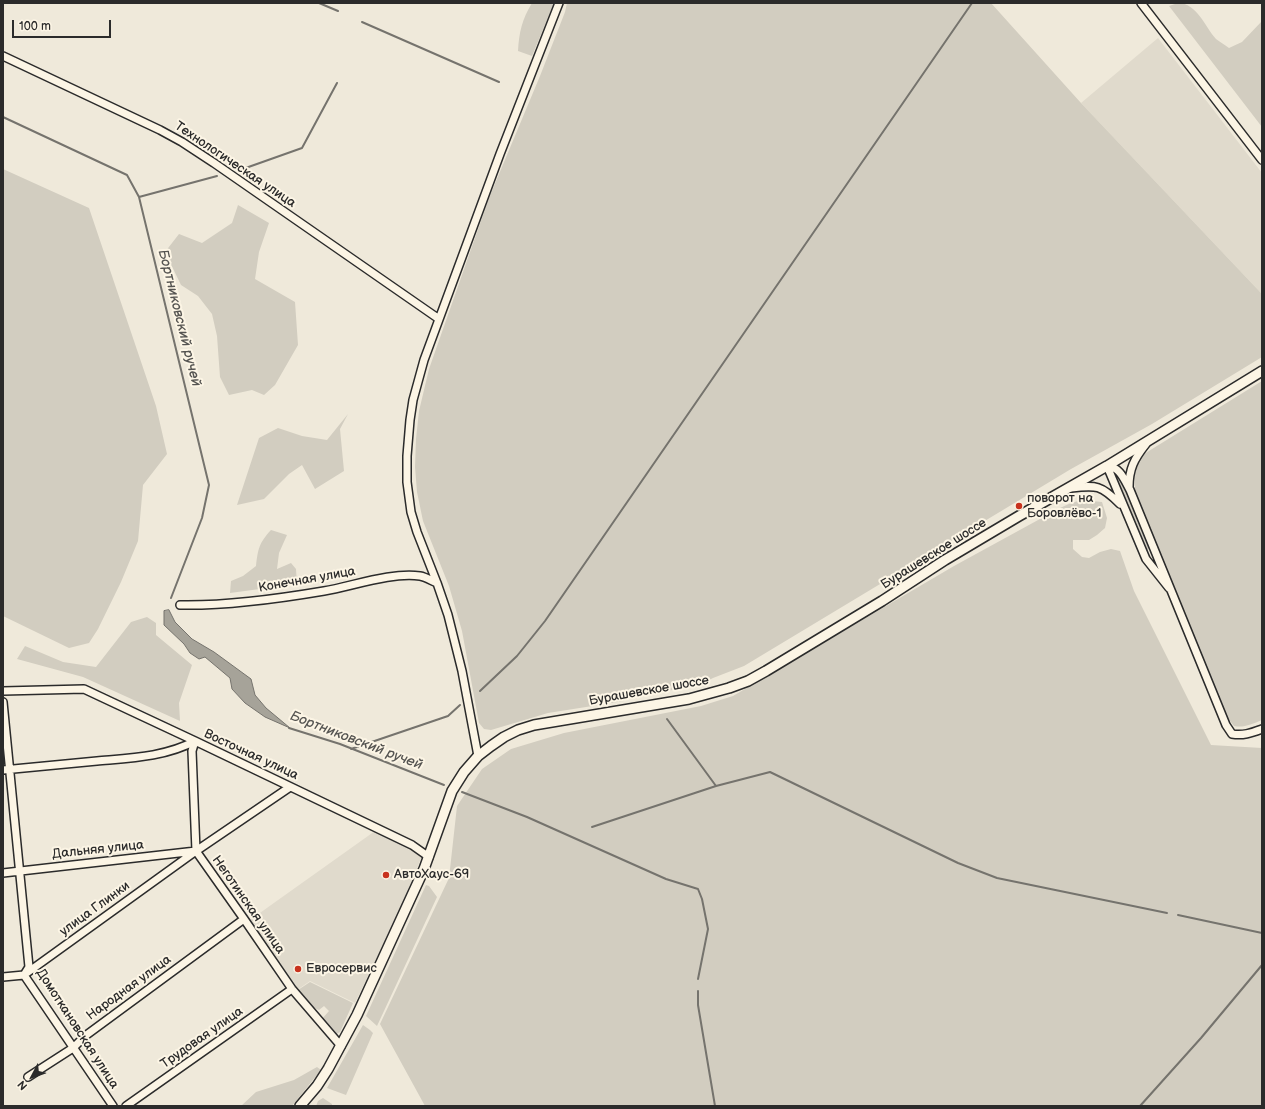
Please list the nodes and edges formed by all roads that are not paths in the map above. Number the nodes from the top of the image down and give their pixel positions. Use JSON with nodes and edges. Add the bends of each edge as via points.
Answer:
{"nodes":[{"id":1,"x":559,"y":3,"type":"edge"},
{"id":2,"x":1141,"y":3,"type":"edge"},
{"id":3,"x":3,"y":56,"type":"edge"},
{"id":4,"x":1262,"y":160,"type":"edge"},
{"id":5,"x":439,"y":319,"type":"junction"},
{"id":6,"x":1262,"y":371,"type":"edge"},
{"id":7,"x":1148,"y":441,"type":"junction"},
{"id":8,"x":1107,"y":466,"type":"junction"},
{"id":9,"x":1068,"y":488,"type":"junction"},
{"id":10,"x":1130,"y":490,"type":"junction"},
{"id":11,"x":1123,"y":507,"type":"junction"},
{"id":12,"x":437,"y":583,"type":"junction"},
{"id":13,"x":1169,"y":588,"type":"junction"},
{"id":14,"x":180,"y":605,"type":"dead end"},
{"id":15,"x":3,"y":691,"type":"edge"},
{"id":16,"x":3,"y":702,"type":"edge"},
{"id":17,"x":1262,"y":729,"type":"edge"},
{"id":18,"x":195,"y":741,"type":"junction"},
{"id":19,"x":478,"y":756,"type":"junction"},
{"id":20,"x":7,"y":770,"type":"edge"},
{"id":21,"x":290,"y":787,"type":"junction"},
{"id":22,"x":196,"y":851,"type":"junction"},
{"id":23,"x":429,"y":857,"type":"junction"},
{"id":24,"x":20,"y":871,"type":"junction"},
{"id":25,"x":3,"y":873,"type":"edge"},
{"id":26,"x":244,"y":919,"type":"junction"},
{"id":27,"x":24,"y":975,"type":"junction"},
{"id":28,"x":3,"y":977,"type":"edge"},
{"id":29,"x":292,"y":989,"type":"junction"},
{"id":30,"x":341,"y":1046,"type":"junction"},
{"id":31,"x":74,"y":1048,"type":"junction"},
{"id":32,"x":28,"y":1077,"type":"dead end"},
{"id":33,"x":113,"y":1106,"type":"edge"},
{"id":34,"x":126,"y":1106,"type":"edge"},
{"id":35,"x":300,"y":1106,"type":"edge"}],
"edges":[{"from":1,"to":5,"type":"street"},
{"from":2,"to":4,"type":"street"},
{"from":3,"to":5,"type":"street","name":"Технологическая улица","via":[[182,142]]},
{"from":5,"to":12,"type":"street","via":[[413,400],[407,456],[408,488],[414,522]]},
{"from":6,"to":7,"type":"main road","name":"Бурашевское шоссе"},
{"from":7,"to":8,"type":"main road","name":"Бурашевское шоссе"},
{"from":7,"to":10,"type":"street","via":[[1136,456],[1129,479]]},
{"from":8,"to":9,"type":"main road","name":"Бурашевское шоссе"},
{"from":8,"to":10,"type":"street","via":[[1113,466],[1121,473]]},
{"from":8,"to":11,"type":"street"},
{"from":9,"to":11,"type":"street","via":[[1099,488],[1109,492]]},
{"from":9,"to":19,"type":"main road","name":"Бурашевское шоссе","via":[[748,681],[690,699],[534,725],[504,737]]},
{"from":10,"to":13,"type":"street"},
{"from":11,"to":13,"type":"street","via":[[1146,559]]},
{"from":12,"to":14,"type":"street","name":"Конечная улица","via":[[421,576],[390,577],[326,591],[255,601]]},
{"from":12,"to":19,"type":"street","via":[[462,671]]},
{"from":13,"to":17,"type":"street","via":[[1226,725],[1232,734],[1240,735]]},
{"from":15,"to":18,"type":"street","via":[[84,689]]},
{"from":16,"to":20,"type":"street","name":"Домоткановская улица"},
{"from":18,"to":20,"type":"street","name":"Восточная улица","via":[[185,747],[160,754]]},
{"from":18,"to":21,"type":"street","name":"Восточная улица"},
{"from":18,"to":22,"type":"street","via":[[192,751]]},
{"from":19,"to":23,"type":"main road","name":"Бурашевское шоссе","via":[[454,786]]},
{"from":20,"to":24,"type":"street","name":"Домоткановская улица"},
{"from":21,"to":22,"type":"street","name":"улица Глинки"},
{"from":21,"to":23,"type":"street","name":"Восточная улица","via":[[412,845]]},
{"from":22,"to":24,"type":"street","name":"Дальняя улица"},
{"from":22,"to":26,"type":"street","name":"Неготинская улица"},
{"from":22,"to":27,"type":"street","name":"улица Глинки"},
{"from":23,"to":30,"type":"main road","name":"Бурашевское шоссе","via":[[375,978]]},
{"from":24,"to":25,"type":"street","name":"Дальняя улица"},
{"from":24,"to":27,"type":"street","name":"Домоткановская улица","via":[[29,967]]},
{"from":26,"to":29,"type":"street","name":"Неготинская улица"},
{"from":26,"to":31,"type":"street","name":"Народная улица","via":[[85,1036]]},
{"from":27,"to":28,"type":"street"},
{"from":27,"to":31,"type":"street","name":"Домоткановская улица"},
{"from":29,"to":30,"type":"street","name":"Неготинская улица"},
{"from":29,"to":34,"type":"street","name":"Трудовая улица"},
{"from":30,"to":35,"type":"main road","name":"Бурашевское шоссе","via":[[317,1086]]},
{"from":31,"to":32,"type":"street","name":"Народная улица"},
{"from":31,"to":33,"type":"street","name":"Домоткановская улица"}]}
